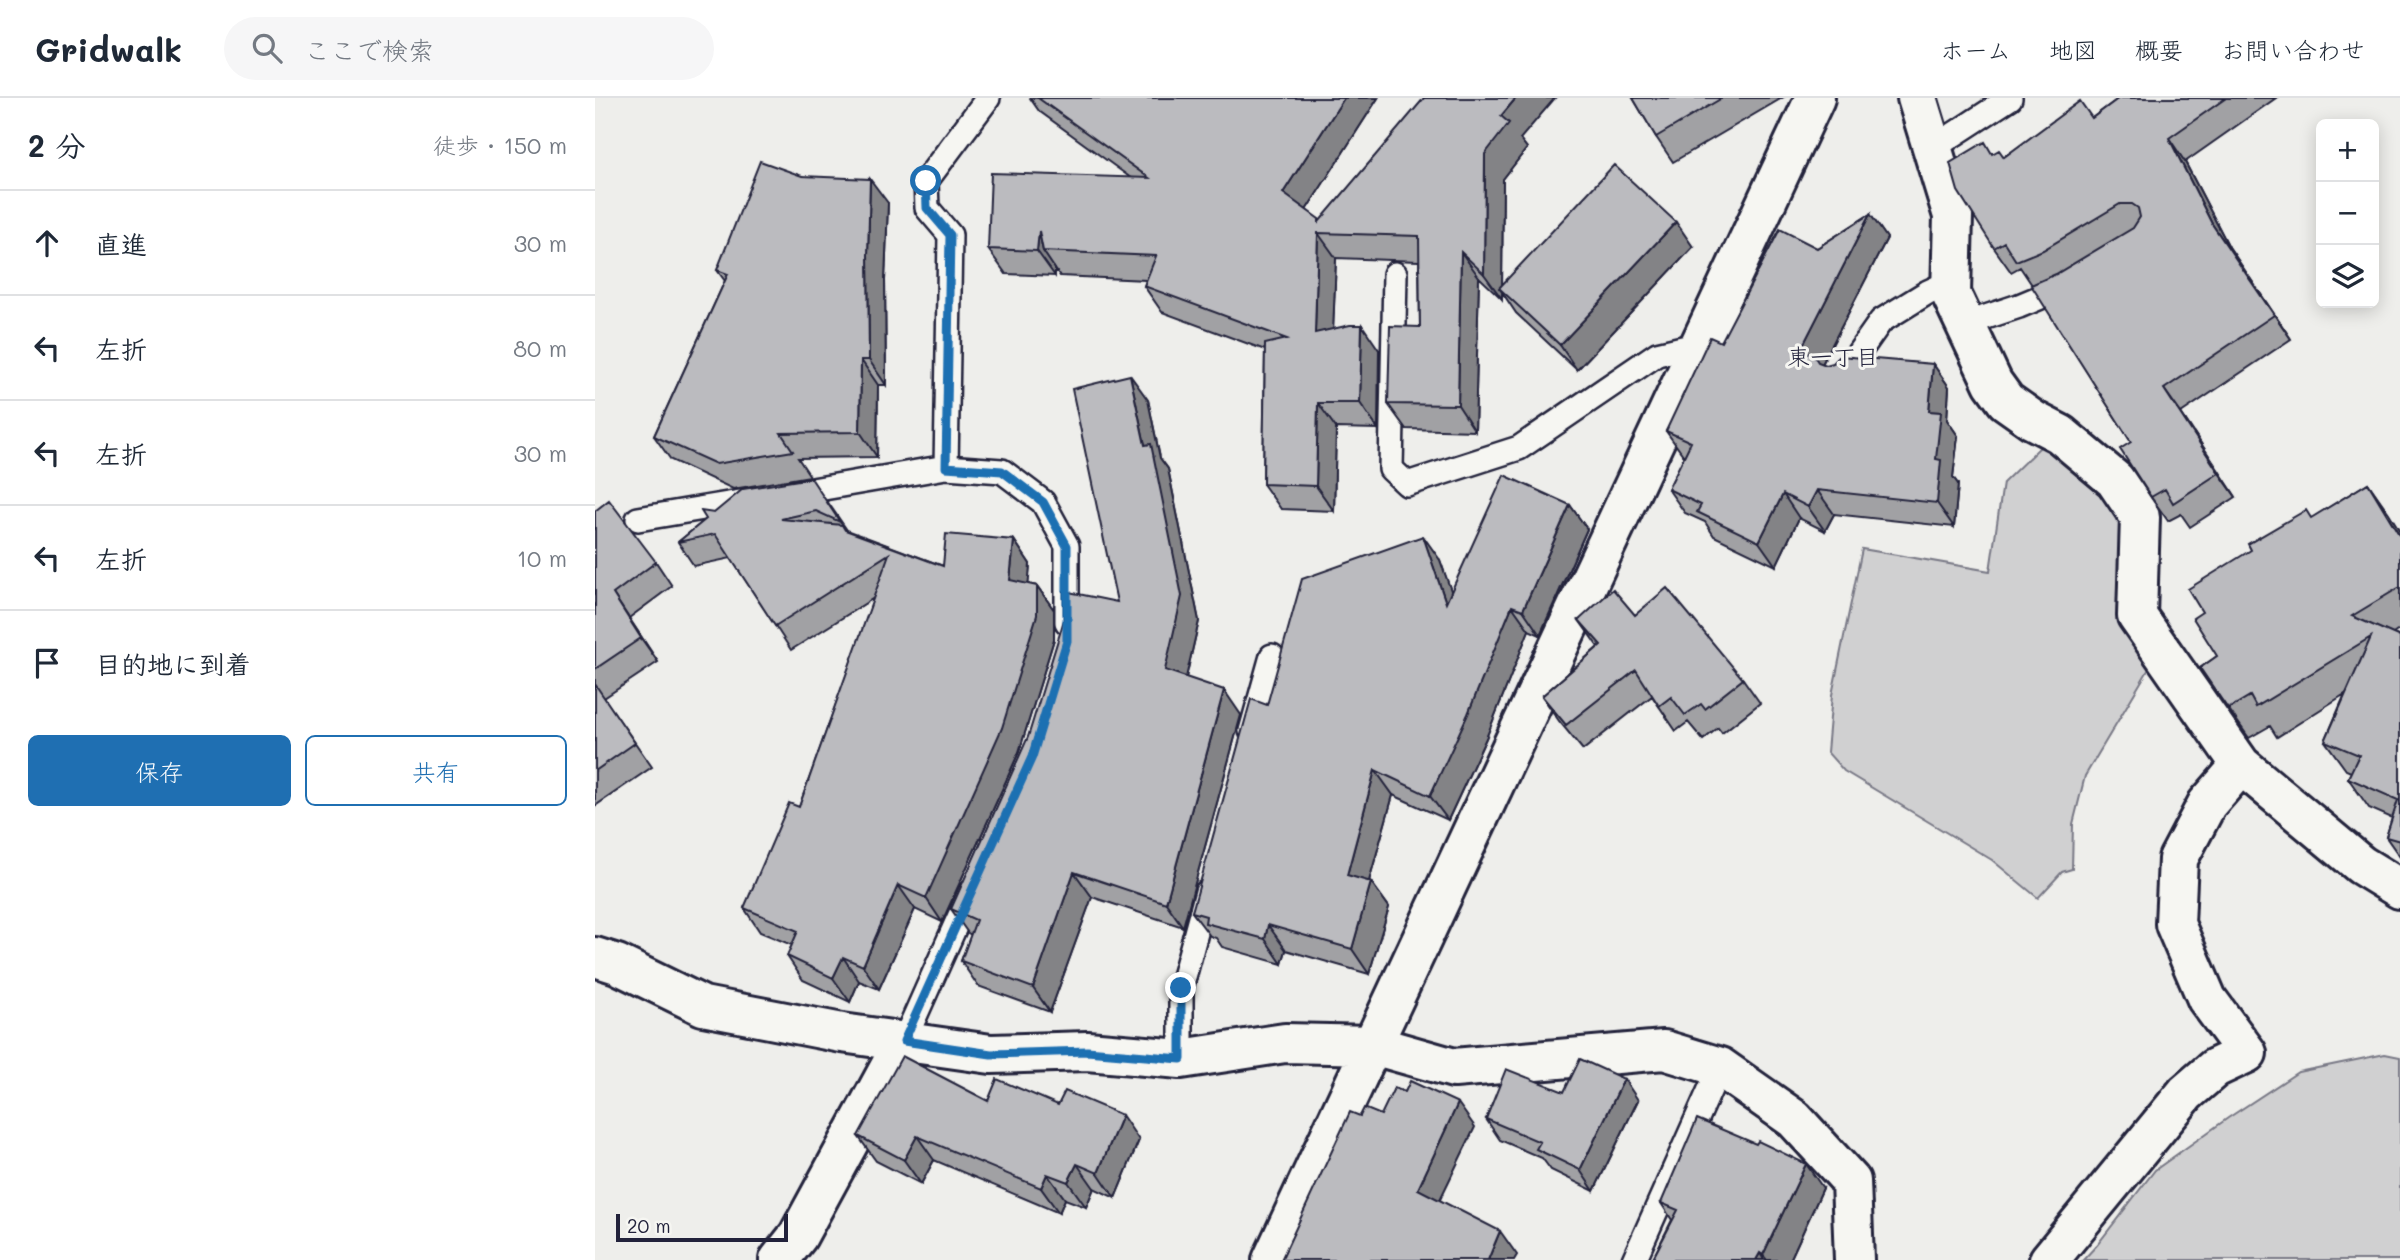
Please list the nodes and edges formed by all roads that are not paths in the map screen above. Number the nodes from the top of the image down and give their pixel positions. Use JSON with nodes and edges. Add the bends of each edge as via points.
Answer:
{"nodes":[{"id":1,"x":988,"y":98,"type":"edge"},
{"id":2,"x":1815,"y":98,"type":"edge"},
{"id":3,"x":1917,"y":98,"type":"edge"},
{"id":4,"x":2010,"y":98,"type":"edge"},
{"id":5,"x":1933,"y":148,"type":"junction"},
{"id":6,"x":2088,"y":273,"type":"edge"},
{"id":7,"x":1395,"y":274,"type":"dead end"},
{"id":8,"x":1952,"y":281,"type":"junction"},
{"id":9,"x":1965,"y":324,"type":"junction"},
{"id":10,"x":1700,"y":344,"type":"junction"},
{"id":11,"x":1843,"y":375,"type":"edge"},
{"id":12,"x":946,"y":467,"type":"junction"},
{"id":13,"x":638,"y":519,"type":"dead end"},
{"id":14,"x":1067,"y":641,"type":"edge"},
{"id":15,"x":1272,"y":656,"type":"dead end"},
{"id":16,"x":1246,"y":749,"type":"edge"},
{"id":17,"x":2241,"y":765,"type":"junction"},
{"id":18,"x":982,"y":868,"type":"edge"},
{"id":19,"x":1213,"y":868,"type":"edge"},
{"id":20,"x":2400,"y":889,"type":"edge"},
{"id":21,"x":595,"y":957,"type":"edge"},
{"id":22,"x":904,"y":1041,"type":"junction"},
{"id":23,"x":1373,"y":1045,"type":"junction"},
{"id":24,"x":1181,"y":1059,"type":"junction"},
{"id":25,"x":1720,"y":1067,"type":"junction"},
{"id":26,"x":779,"y":1260,"type":"edge"},
{"id":27,"x":1272,"y":1260,"type":"edge"},
{"id":28,"x":1635,"y":1260,"type":"edge"},
{"id":29,"x":1854,"y":1260,"type":"edge"},
{"id":30,"x":2049,"y":1260,"type":"edge"}],
"edges":[{"from":1,"to":12,"type":"lane","via":[[926,181],[927,208],[950,235]]},
{"from":2,"to":10,"type":"street"},
{"from":3,"to":5,"type":"street"},
{"from":4,"to":5,"type":"lane"},
{"from":5,"to":8,"type":"street","via":[[1953,216]]},
{"from":6,"to":9,"type":"lane","via":[[2019,306]]},
{"from":7,"to":10,"type":"lane","via":[[1391,470],[1407,484],[1520,448],[1657,354]]},
{"from":8,"to":9,"type":"street","via":[[1951,294]]},
{"from":8,"to":11,"type":"lane","via":[[1881,321]]},
{"from":9,"to":17,"type":"street","via":[[2006,401],[2060,434],[2115,480],[2140,517],[2137,616]]},
{"from":10,"to":23,"type":"street"},
{"from":12,"to":13,"type":"lane"},
{"from":12,"to":14,"type":"lane","via":[[1002,471],[1043,502],[1067,546]]},
{"from":15,"to":16,"type":"lane"},
{"from":17,"to":20,"type":"street","via":[[2361,865]]},
{"from":17,"to":30,"type":"street","via":[[2207,804],[2178,859],[2175,924],[2207,999],[2247,1053],[2215,1068],[2186,1093]]},
{"from":18,"to":22,"type":"lane"},
{"from":19,"to":24,"type":"lane","via":[[1181,988]]},
{"from":21,"to":22,"type":"street","via":[[703,1006]]},
{"from":22,"to":24,"type":"street","via":[[991,1054],[1087,1051]]},
{"from":22,"to":26,"type":"street","via":[[798,1236]]},
{"from":23,"to":24,"type":"street","via":[[1285,1043]]},
{"from":23,"to":25,"type":"street","via":[[1454,1068],[1664,1050]]},
{"from":23,"to":27,"type":"street"},
{"from":25,"to":28,"type":"lane"},
{"from":25,"to":29,"type":"street","via":[[1794,1119],[1851,1181]]}]}
